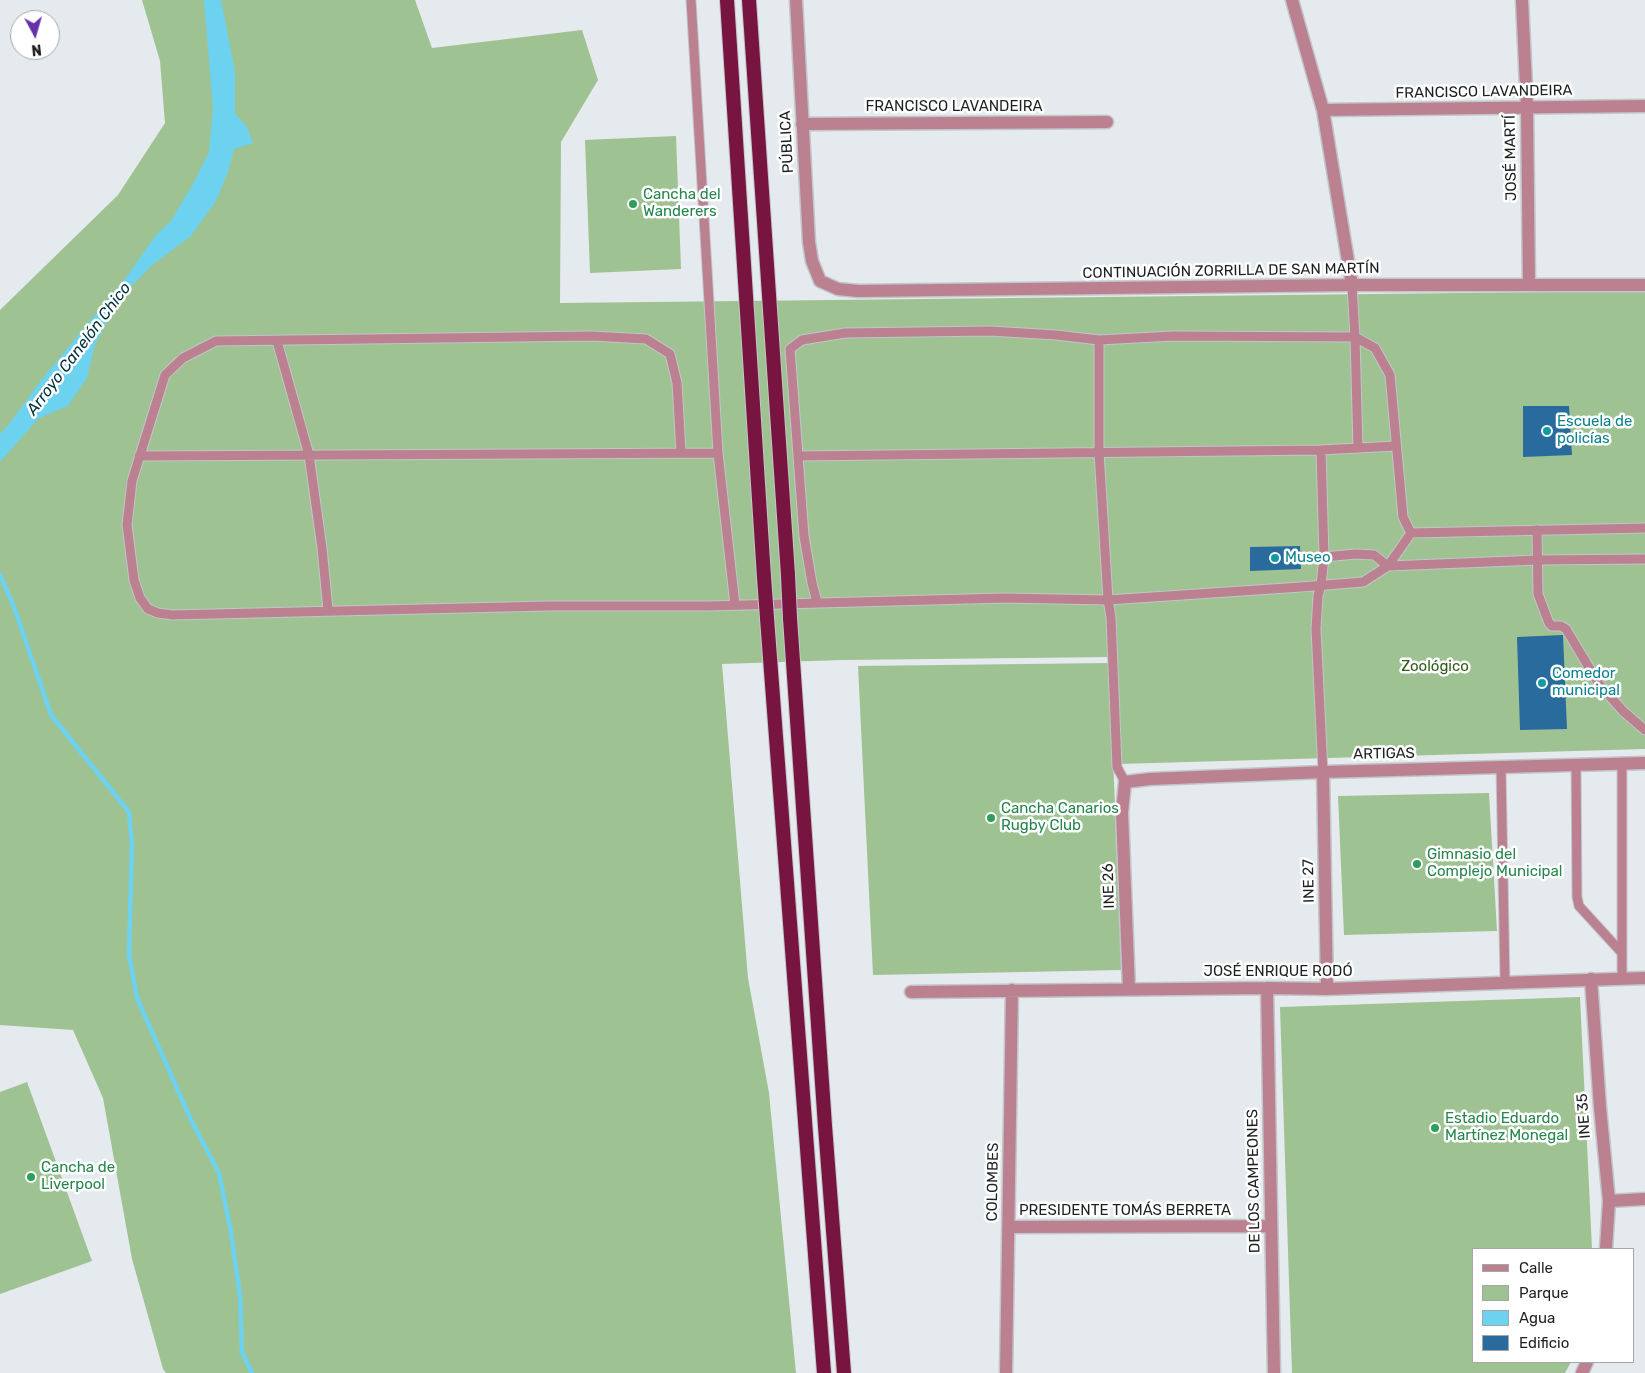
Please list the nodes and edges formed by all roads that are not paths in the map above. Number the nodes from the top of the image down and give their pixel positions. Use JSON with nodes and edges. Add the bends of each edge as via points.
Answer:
{"nodes":[{"id":1,"x":692,"y":0,"type":"edge"},
{"id":2,"x":727,"y":0,"type":"edge"},
{"id":3,"x":749,"y":0,"type":"edge"},
{"id":4,"x":796,"y":0,"type":"edge"},
{"id":5,"x":1292,"y":0,"type":"edge"},
{"id":6,"x":1522,"y":0,"type":"edge"},
{"id":7,"x":1645,"y":106,"type":"edge"},
{"id":8,"x":1527,"y":107,"type":"junction"},
{"id":9,"x":1323,"y":110,"type":"junction"},
{"id":10,"x":1107,"y":122,"type":"dead end"},
{"id":11,"x":802,"y":124,"type":"junction"},
{"id":12,"x":820,"y":281,"type":"joint"},
{"id":13,"x":1645,"y":284,"type":"edge"},
{"id":14,"x":1352,"y":285,"type":"junction"},
{"id":15,"x":1529,"y":285,"type":"junction"},
{"id":16,"x":1355,"y":337,"type":"junction"},
{"id":17,"x":1099,"y":340,"type":"junction"},
{"id":18,"x":277,"y":341,"type":"junction"},
{"id":19,"x":1396,"y":446,"type":"junction"},
{"id":20,"x":1358,"y":448,"type":"junction"},
{"id":21,"x":1321,"y":450,"type":"junction"},
{"id":22,"x":681,"y":452,"type":"junction"},
{"id":23,"x":1100,"y":452,"type":"junction"},
{"id":24,"x":718,"y":453,"type":"junction"},
{"id":25,"x":309,"y":455,"type":"junction"},
{"id":26,"x":139,"y":456,"type":"junction"},
{"id":27,"x":798,"y":456,"type":"junction"},
{"id":28,"x":1645,"y":528,"type":"edge"},
{"id":29,"x":1537,"y":530,"type":"junction"},
{"id":30,"x":1411,"y":533,"type":"junction"},
{"id":31,"x":1324,"y":557,"type":"junction"},
{"id":32,"x":1645,"y":559,"type":"edge"},
{"id":33,"x":1538,"y":560,"type":"junction"},
{"id":34,"x":1388,"y":566,"type":"junction"},
{"id":35,"x":1321,"y":585,"type":"junction"},
{"id":36,"x":1108,"y":600,"type":"junction"},
{"id":37,"x":817,"y":602,"type":"junction"},
{"id":38,"x":735,"y":605,"type":"junction"},
{"id":39,"x":328,"y":610,"type":"junction"},
{"id":40,"x":1645,"y":730,"type":"edge"},
{"id":41,"x":1645,"y":763,"type":"edge"},
{"id":42,"x":1622,"y":764,"type":"junction"},
{"id":43,"x":1576,"y":765,"type":"junction"},
{"id":44,"x":1501,"y":768,"type":"junction"},
{"id":45,"x":1323,"y":772,"type":"junction"},
{"id":46,"x":1124,"y":782,"type":"junction"},
{"id":47,"x":1622,"y":953,"type":"junction"},
{"id":48,"x":1622,"y":978,"type":"junction"},
{"id":49,"x":1645,"y":978,"type":"edge"},
{"id":50,"x":1592,"y":979,"type":"junction"},
{"id":51,"x":1505,"y":982,"type":"junction"},
{"id":52,"x":1267,"y":988,"type":"junction"},
{"id":53,"x":1129,"y":989,"type":"junction"},
{"id":54,"x":1327,"y":989,"type":"junction"},
{"id":55,"x":1012,"y":990,"type":"junction"},
{"id":56,"x":912,"y":992,"type":"dead end"},
{"id":57,"x":1645,"y":1199,"type":"edge"},
{"id":58,"x":1609,"y":1201,"type":"junction"},
{"id":59,"x":1271,"y":1226,"type":"junction"},
{"id":60,"x":1009,"y":1227,"type":"junction"},
{"id":61,"x":1606,"y":1248,"type":"edge"},
{"id":62,"x":824,"y":1373,"type":"edge"},
{"id":63,"x":844,"y":1373,"type":"edge"},
{"id":64,"x":1006,"y":1373,"type":"edge"},
{"id":65,"x":1274,"y":1373,"type":"edge"}],
"edges":[{"from":1,"to":24,"type":"lane"},
{"from":2,"to":62,"type":"highway","bridge":true,"via":[[764,576]]},
{"from":3,"to":63,"type":"highway","bridge":true},
{"from":4,"to":11,"type":"street","name":"PÚBLICA"},
{"from":5,"to":9,"type":"street"},
{"from":6,"to":8,"type":"street","name":"JOSÉ MARTÍ"},
{"from":7,"to":8,"type":"street","name":"FRANCISCO LAVANDEIRA"},
{"from":8,"to":9,"type":"street","name":"FRANCISCO LAVANDEIRA"},
{"from":8,"to":15,"type":"street","name":"JOSÉ MARTÍ"},
{"from":9,"to":14,"type":"street"},
{"from":10,"to":11,"type":"street","name":"FRANCISCO LAVANDEIRA"},
{"from":11,"to":12,"type":"street","name":"PÚBLICA","via":[[809,242]]},
{"from":12,"to":14,"type":"street","name":"CONTINUACIÓN ZORRILLA DE SAN MARTÍN","via":[[858,291]]},
{"from":13,"to":15,"type":"street","name":"CONTINUACIÓN ZORRILLA DE SAN MARTÍN"},
{"from":14,"to":15,"type":"street","name":"CONTINUACIÓN ZORRILLA DE SAN MARTÍN"},
{"from":14,"to":16,"type":"lane"},
{"from":16,"to":17,"type":"lane","via":[[1173,336]]},
{"from":16,"to":19,"type":"lane","via":[[1375,348],[1390,375]]},
{"from":16,"to":20,"type":"lane"},
{"from":17,"to":23,"type":"lane"},
{"from":17,"to":27,"type":"lane","via":[[990,331],[845,333],[802,340],[790,349]]},
{"from":18,"to":22,"type":"lane","via":[[646,338],[670,354],[677,383]]},
{"from":18,"to":25,"type":"lane"},
{"from":18,"to":26,"type":"lane","via":[[216,341],[183,358],[165,375]]},
{"from":19,"to":20,"type":"lane"},
{"from":19,"to":30,"type":"lane","via":[[1403,517]]},
{"from":20,"to":21,"type":"lane"},
{"from":21,"to":23,"type":"lane"},
{"from":21,"to":31,"type":"lane"},
{"from":22,"to":24,"type":"lane"},
{"from":22,"to":25,"type":"lane"},
{"from":23,"to":27,"type":"lane"},
{"from":23,"to":36,"type":"lane"},
{"from":24,"to":38,"type":"lane"},
{"from":25,"to":26,"type":"lane"},
{"from":25,"to":39,"type":"lane"},
{"from":26,"to":39,"type":"lane","via":[[132,481],[127,525],[134,580],[148,609],[172,615]]},
{"from":27,"to":37,"type":"lane","via":[[804,536]]},
{"from":28,"to":29,"type":"lane"},
{"from":29,"to":30,"type":"lane"},
{"from":29,"to":33,"type":"lane"},
{"from":30,"to":34,"type":"lane"},
{"from":31,"to":34,"type":"lane","via":[[1374,555]]},
{"from":31,"to":35,"type":"lane"},
{"from":32,"to":33,"type":"lane"},
{"from":33,"to":34,"type":"lane"},
{"from":33,"to":40,"type":"lane","via":[[1538,594],[1549,623],[1566,629],[1599,684]]},
{"from":34,"to":35,"type":"lane","via":[[1363,582]]},
{"from":35,"to":36,"type":"lane"},
{"from":35,"to":45,"type":"lane","via":[[1316,629]]},
{"from":36,"to":37,"type":"lane","via":[[1005,598]]},
{"from":36,"to":46,"type":"lane","via":[[1117,767]]},
{"from":37,"to":38,"type":"lane"},
{"from":38,"to":39,"type":"lane"},
{"from":41,"to":42,"type":"street","name":"ARTIGAS"},
{"from":42,"to":43,"type":"street","name":"ARTIGAS"},
{"from":42,"to":47,"type":"lane"},
{"from":43,"to":44,"type":"street","name":"ARTIGAS"},
{"from":43,"to":47,"type":"lane","via":[[1579,906]]},
{"from":44,"to":45,"type":"street","name":"ARTIGAS"},
{"from":44,"to":51,"type":"lane"},
{"from":45,"to":46,"type":"street","name":"ARTIGAS"},
{"from":45,"to":54,"type":"street","name":"INE 27"},
{"from":46,"to":53,"type":"street","name":"INE 26","via":[[1122,813]]},
{"from":47,"to":48,"type":"lane"},
{"from":48,"to":49,"type":"street","name":"JOSÉ ENRIQUE RODÓ"},
{"from":48,"to":50,"type":"street","name":"JOSÉ ENRIQUE RODÓ"},
{"from":50,"to":51,"type":"street","name":"JOSÉ ENRIQUE RODÓ"},
{"from":50,"to":58,"type":"street","name":"INE 35","via":[[1600,1117]]},
{"from":51,"to":54,"type":"street","name":"JOSÉ ENRIQUE RODÓ"},
{"from":52,"to":53,"type":"street","name":"JOSÉ ENRIQUE RODÓ"},
{"from":52,"to":54,"type":"street","name":"JOSÉ ENRIQUE RODÓ"},
{"from":52,"to":59,"type":"street","name":"DE LOS CAMPEONES"},
{"from":53,"to":55,"type":"street","name":"JOSÉ ENRIQUE RODÓ"},
{"from":55,"to":56,"type":"street","name":"JOSÉ ENRIQUE RODÓ"},
{"from":55,"to":60,"type":"street","name":"COLOMBES"},
{"from":57,"to":58,"type":"street"},
{"from":58,"to":61,"type":"street","name":"INE 35"},
{"from":59,"to":60,"type":"street","name":"PRESIDENTE TOMÁS BERRETA"},
{"from":59,"to":65,"type":"street","name":"DE LOS CAMPEONES"},
{"from":60,"to":64,"type":"street","name":"COLOMBES"}]}
